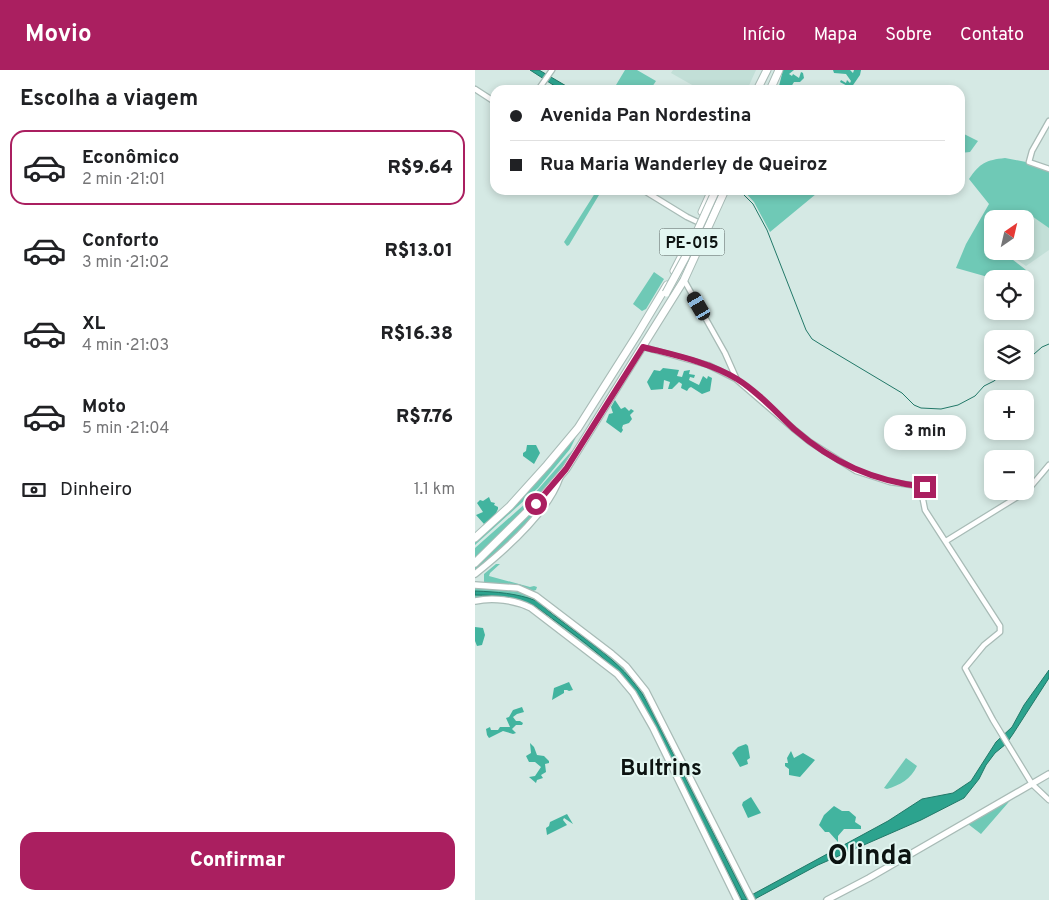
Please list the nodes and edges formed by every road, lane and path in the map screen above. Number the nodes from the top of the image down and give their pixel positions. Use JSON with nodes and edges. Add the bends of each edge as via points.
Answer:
{"nodes":[{"id":1,"x":769,"y":70,"type":"edge"},
{"id":2,"x":779,"y":70,"type":"edge"},
{"id":3,"x":550,"y":72,"type":"edge"},
{"id":4,"x":541,"y":85,"type":"edge"},
{"id":5,"x":762,"y":85,"type":"edge"},
{"id":6,"x":772,"y":85,"type":"edge"},
{"id":7,"x":475,"y":90,"type":"edge"},
{"id":8,"x":490,"y":99,"type":"edge"},
{"id":9,"x":1049,"y":121,"type":"edge"},
{"id":10,"x":1049,"y":169,"type":"edge"},
{"id":11,"x":652,"y":195,"type":"edge"},
{"id":12,"x":710,"y":195,"type":"edge"},
{"id":13,"x":714,"y":195,"type":"edge"},
{"id":14,"x":723,"y":195,"type":"edge"},
{"id":15,"x":705,"y":205,"type":"junction"},
{"id":16,"x":717,"y":210,"type":"junction"},
{"id":17,"x":698,"y":222,"type":"junction"},
{"id":18,"x":709,"y":227,"type":"junction"},
{"id":19,"x":684,"y":280,"type":"junction"},
{"id":20,"x":637,"y":335,"type":"junction"},
{"id":21,"x":643,"y":347,"type":"junction"},
{"id":22,"x":737,"y":380,"type":"junction"},
{"id":23,"x":1049,"y":466,"type":"edge"},
{"id":24,"x":561,"y":476,"type":"junction"},
{"id":25,"x":475,"y":538,"type":"edge"},
{"id":26,"x":946,"y":540,"type":"junction"},
{"id":27,"x":475,"y":563,"type":"edge"},
{"id":28,"x":477,"y":572,"type":"edge"},
{"id":29,"x":476,"y":583,"type":"edge"},
{"id":30,"x":477,"y":600,"type":"edge"},
{"id":31,"x":539,"y":605,"type":"junction"},
{"id":32,"x":553,"y":616,"type":"junction"},
{"id":33,"x":1049,"y":774,"type":"edge"},
{"id":34,"x":1032,"y":784,"type":"junction"},
{"id":35,"x":1049,"y":800,"type":"edge"},
{"id":36,"x":750,"y":898,"type":"edge"},
{"id":37,"x":737,"y":900,"type":"edge"},
{"id":38,"x":827,"y":900,"type":"edge"}],
"edges":[{"from":1,"to":5,"type":"highway"},
{"from":2,"to":6,"type":"highway"},
{"from":3,"to":4,"type":"street"},
{"from":7,"to":8,"type":"street"},
{"from":9,"to":10,"type":"street","via":[[1032,150],[1029,162]]},
{"from":11,"to":17,"type":"street"},
{"from":12,"to":15,"type":"highway","number":"PE-015"},
{"from":13,"to":20,"type":"highway","number":"PE-015","bridge":true,"via":[[667,293]]},
{"from":14,"to":16,"type":"highway","number":"PE-015"},
{"from":15,"to":16,"type":"highway","via":[[709,211]]},
{"from":15,"to":17,"type":"highway","number":"PE-015"},
{"from":16,"to":18,"type":"highway","number":"PE-015"},
{"from":17,"to":18,"type":"street"},
{"from":17,"to":20,"type":"highway","number":"PE-015"},
{"from":18,"to":19,"type":"highway","number":"PE-015"},
{"from":19,"to":21,"type":"highway","number":"PE-015"},
{"from":19,"to":22,"type":"street"},
{"from":20,"to":25,"type":"highway","number":"PE-015","via":[[570,437],[510,506]]},
{"from":21,"to":22,"type":"street","via":[[708,365]]},
{"from":21,"to":24,"type":"highway","number":"PE-015"},
{"from":22,"to":26,"type":"street","via":[[810,442],[845,465],[890,482],[925,487],[925,510]]},
{"from":23,"to":26,"type":"street","via":[[1027,491]]},
{"from":24,"to":27,"type":"highway","number":"PE-015"},
{"from":24,"to":28,"type":"main road","via":[[520,535]]},
{"from":26,"to":34,"type":"street","via":[[999,624],[1000,631],[965,668]]},
{"from":28,"to":29,"type":"main road"},
{"from":29,"to":31,"type":"main road","via":[[525,590]]},
{"from":30,"to":31,"type":"main road"},
{"from":31,"to":32,"type":"main road"},
{"from":31,"to":32,"type":"main road"},
{"from":32,"to":36,"type":"main road","via":[[612,654],[646,690]]},
{"from":32,"to":37,"type":"main road","via":[[617,674],[633,693],[666,753]]},
{"from":33,"to":34,"type":"main road"},
{"from":34,"to":35,"type":"street"},
{"from":34,"to":38,"type":"main road"}]}
